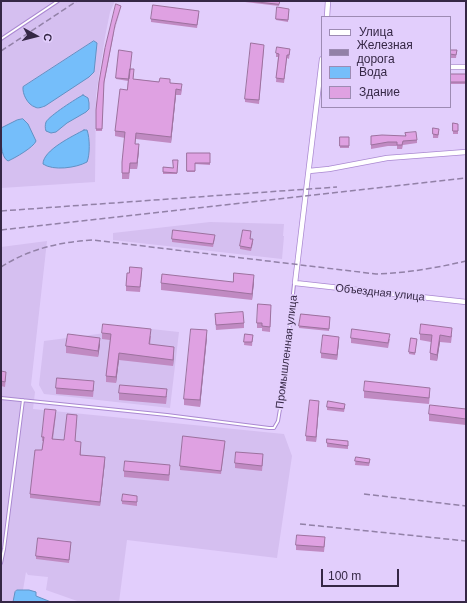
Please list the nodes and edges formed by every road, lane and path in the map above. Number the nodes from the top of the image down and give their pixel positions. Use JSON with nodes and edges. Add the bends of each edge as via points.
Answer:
{"nodes":[{"id":1,"x":58,"y":1,"type":"edge"},
{"id":2,"x":328,"y":1,"type":"edge"},
{"id":3,"x":327,"y":16,"type":"edge"},
{"id":4,"x":1,"y":39,"type":"edge"},
{"id":5,"x":451,"y":67,"type":"edge"},
{"id":6,"x":466,"y":67,"type":"edge"},
{"id":7,"x":321,"y":76,"type":"edge"},
{"id":8,"x":466,"y":152,"type":"edge"},
{"id":9,"x":309,"y":171,"type":"junction"},
{"id":10,"x":295,"y":283,"type":"junction"},
{"id":11,"x":466,"y":302,"type":"edge"},
{"id":12,"x":1,"y":398,"type":"edge"},
{"id":13,"x":23,"y":400,"type":"junction"},
{"id":14,"x":1,"y":563,"type":"edge"}],
"edges":[{"from":1,"to":4,"type":"lane"},
{"from":2,"to":3,"type":"street"},
{"from":5,"to":6,"type":"street"},
{"from":7,"to":9,"type":"street","name":"Промышленная улица"},
{"from":8,"to":9,"type":"street","via":[[387,158],[329,170]]},
{"from":9,"to":10,"type":"street","name":"Промышленная улица"},
{"from":10,"to":11,"type":"street","name":"Объездная улица"},
{"from":10,"to":13,"type":"lane","name":"Промышленная улица","via":[[282,398],[278,421],[274,428]]},
{"from":12,"to":13,"type":"lane"},
{"from":13,"to":14,"type":"lane"}]}
